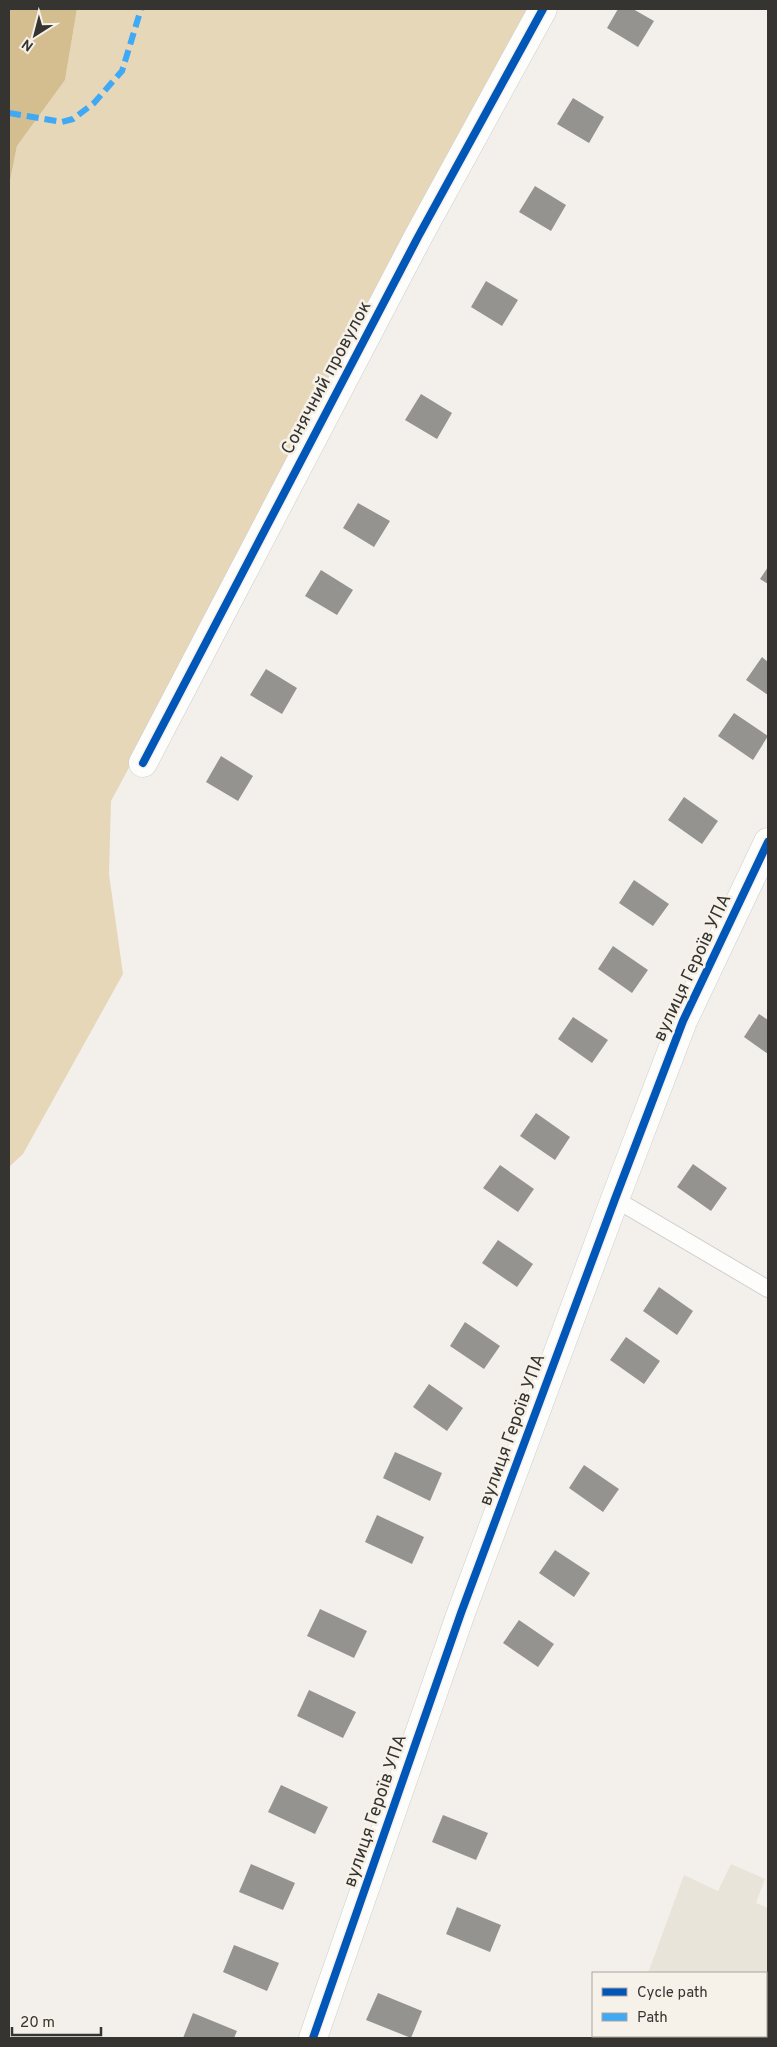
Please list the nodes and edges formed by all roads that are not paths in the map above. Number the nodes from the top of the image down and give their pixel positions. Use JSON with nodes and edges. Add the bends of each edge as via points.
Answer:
{"nodes":[{"id":1,"x":543,"y":9,"type":"edge"},
{"id":2,"x":142,"y":763,"type":"dead end"},
{"id":3,"x":768,"y":842,"type":"edge"},
{"id":4,"x":615,"y":1199,"type":"junction"},
{"id":5,"x":768,"y":1289,"type":"edge"},
{"id":6,"x":313,"y":2038,"type":"edge"}],
"edges":[{"from":1,"to":2,"type":"street","name":"Сонячний провулок","via":[[418,237]]},
{"from":3,"to":4,"type":"street","name":"вулиця Героїв УПА","via":[[683,1021]]},
{"from":4,"to":5,"type":"lane"},
{"from":4,"to":6,"type":"street","name":"вулиця Героїв УПА","via":[[461,1612]]}]}
